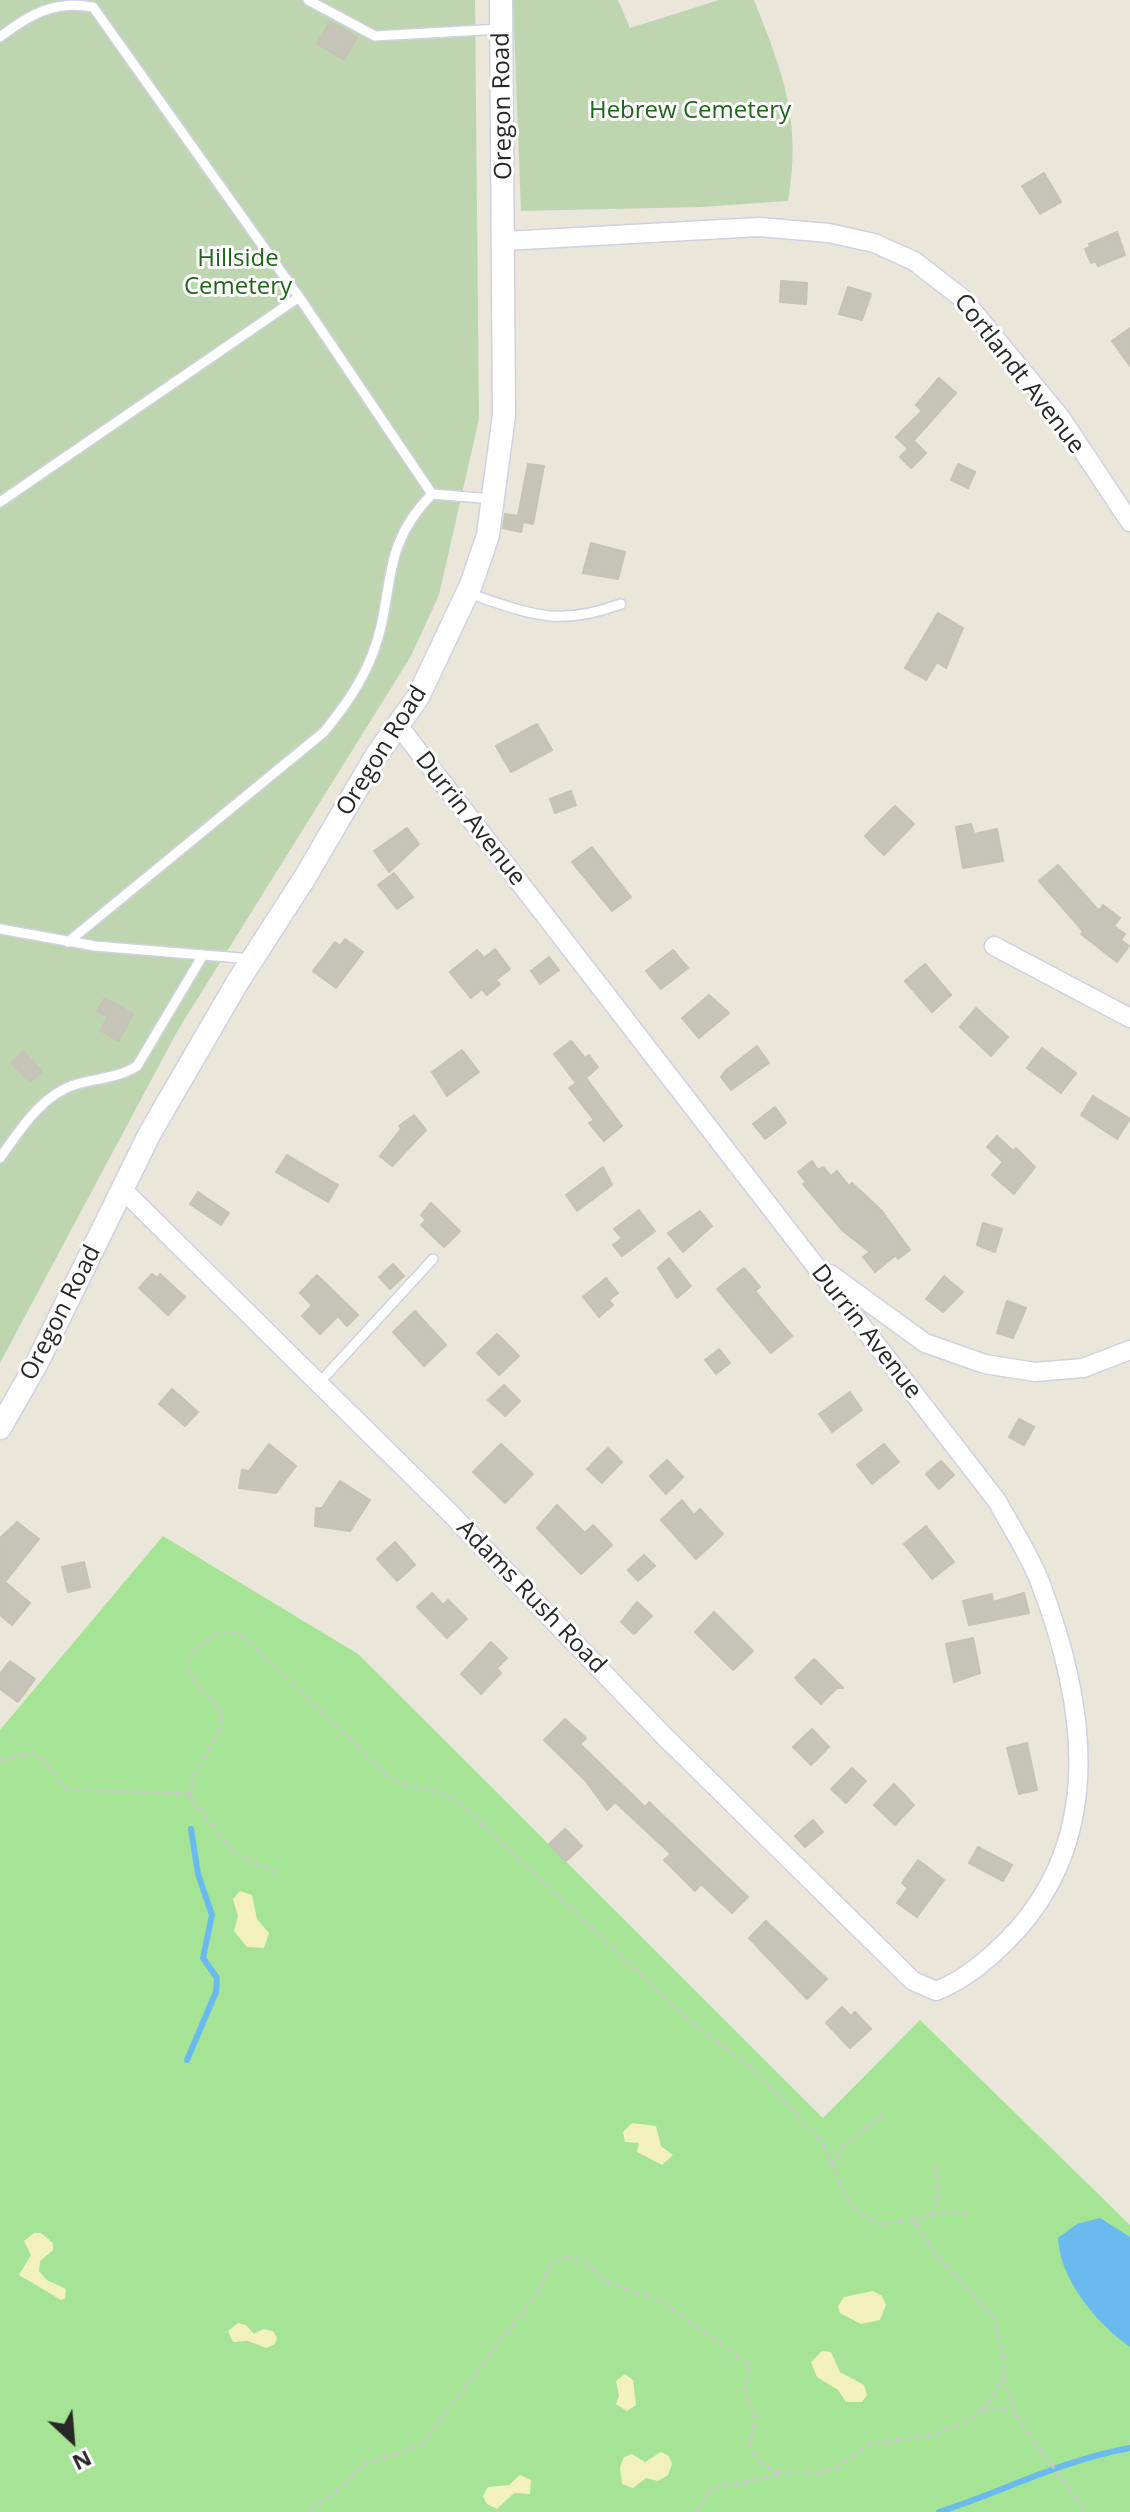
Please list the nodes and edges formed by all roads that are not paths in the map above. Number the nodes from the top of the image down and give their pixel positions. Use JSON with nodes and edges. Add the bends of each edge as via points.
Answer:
{"nodes":[{"id":1,"x":308,"y":0,"type":"edge"},
{"id":2,"x":501,"y":0,"type":"edge"},
{"id":3,"x":501,"y":29,"type":"junction"},
{"id":4,"x":0,"y":37,"type":"edge"},
{"id":5,"x":505,"y":241,"type":"junction"},
{"id":6,"x":299,"y":297,"type":"junction"},
{"id":7,"x":432,"y":494,"type":"junction"},
{"id":8,"x":493,"y":499,"type":"junction"},
{"id":9,"x":0,"y":502,"type":"edge"},
{"id":10,"x":1130,"y":522,"type":"edge"},
{"id":11,"x":467,"y":593,"type":"junction"},
{"id":12,"x":621,"y":604,"type":"dead end"},
{"id":13,"x":398,"y":725,"type":"junction"},
{"id":14,"x":0,"y":929,"type":"edge"},
{"id":15,"x":68,"y":942,"type":"junction"},
{"id":16,"x":994,"y":946,"type":"dead end"},
{"id":17,"x":203,"y":955,"type":"junction"},
{"id":18,"x":252,"y":959,"type":"junction"},
{"id":19,"x":1130,"y":1018,"type":"edge"},
{"id":20,"x":0,"y":1158,"type":"edge"},
{"id":21,"x":122,"y":1189,"type":"junction"},
{"id":22,"x":433,"y":1259,"type":"dead end"},
{"id":23,"x":811,"y":1261,"type":"junction"},
{"id":24,"x":1130,"y":1350,"type":"edge"},
{"id":25,"x":319,"y":1383,"type":"junction"},
{"id":26,"x":0,"y":1428,"type":"edge"},
{"id":27,"x":946,"y":1987,"type":"joint"}],
"edges":[{"from":1,"to":3,"type":"lane","via":[[375,36]]},
{"from":2,"to":3,"type":"street","name":"Oregon Road"},
{"from":3,"to":5,"type":"street","name":"Oregon Road"},
{"from":4,"to":6,"type":"lane","via":[[57,2],[93,7]]},
{"from":5,"to":8,"type":"street","name":"Oregon Road","via":[[504,415]]},
{"from":5,"to":10,"type":"street","name":"Cortlandt Avenue","via":[[759,227],[874,243],[914,261],[962,298],[1061,418]]},
{"from":6,"to":7,"type":"lane"},
{"from":6,"to":9,"type":"lane"},
{"from":7,"to":8,"type":"lane"},
{"from":7,"to":15,"type":"lane","via":[[409,517],[390,566],[374,651],[354,695],[324,732]]},
{"from":8,"to":11,"type":"street","name":"Oregon Road","via":[[488,535]]},
{"from":11,"to":12,"type":"lane","via":[[544,618],[590,616]]},
{"from":11,"to":13,"type":"street","name":"Oregon Road","via":[[418,697]]},
{"from":13,"to":18,"type":"street","name":"Oregon Road"},
{"from":13,"to":23,"type":"street","name":"Durrin Avenue"},
{"from":14,"to":15,"type":"lane"},
{"from":15,"to":17,"type":"lane"},
{"from":16,"to":19,"type":"street"},
{"from":17,"to":18,"type":"lane"},
{"from":17,"to":20,"type":"lane","via":[[137,1066],[52,1096]]},
{"from":18,"to":21,"type":"street","name":"Oregon Road"},
{"from":21,"to":25,"type":"street","name":"Adams Rush Road"},
{"from":21,"to":26,"type":"street","name":"Oregon Road"},
{"from":22,"to":25,"type":"lane"},
{"from":23,"to":24,"type":"street","via":[[925,1343],[985,1364],[1035,1372],[1071,1369]]},
{"from":23,"to":27,"type":"street","name":"Durrin Avenue","via":[[997,1501],[1039,1580],[1071,1690],[1079,1795],[1056,1874],[1038,1906],[1003,1945]]},
{"from":25,"to":27,"type":"street","name":"Adams Rush Road","via":[[663,1735],[913,1981],[936,1991]]}]}
